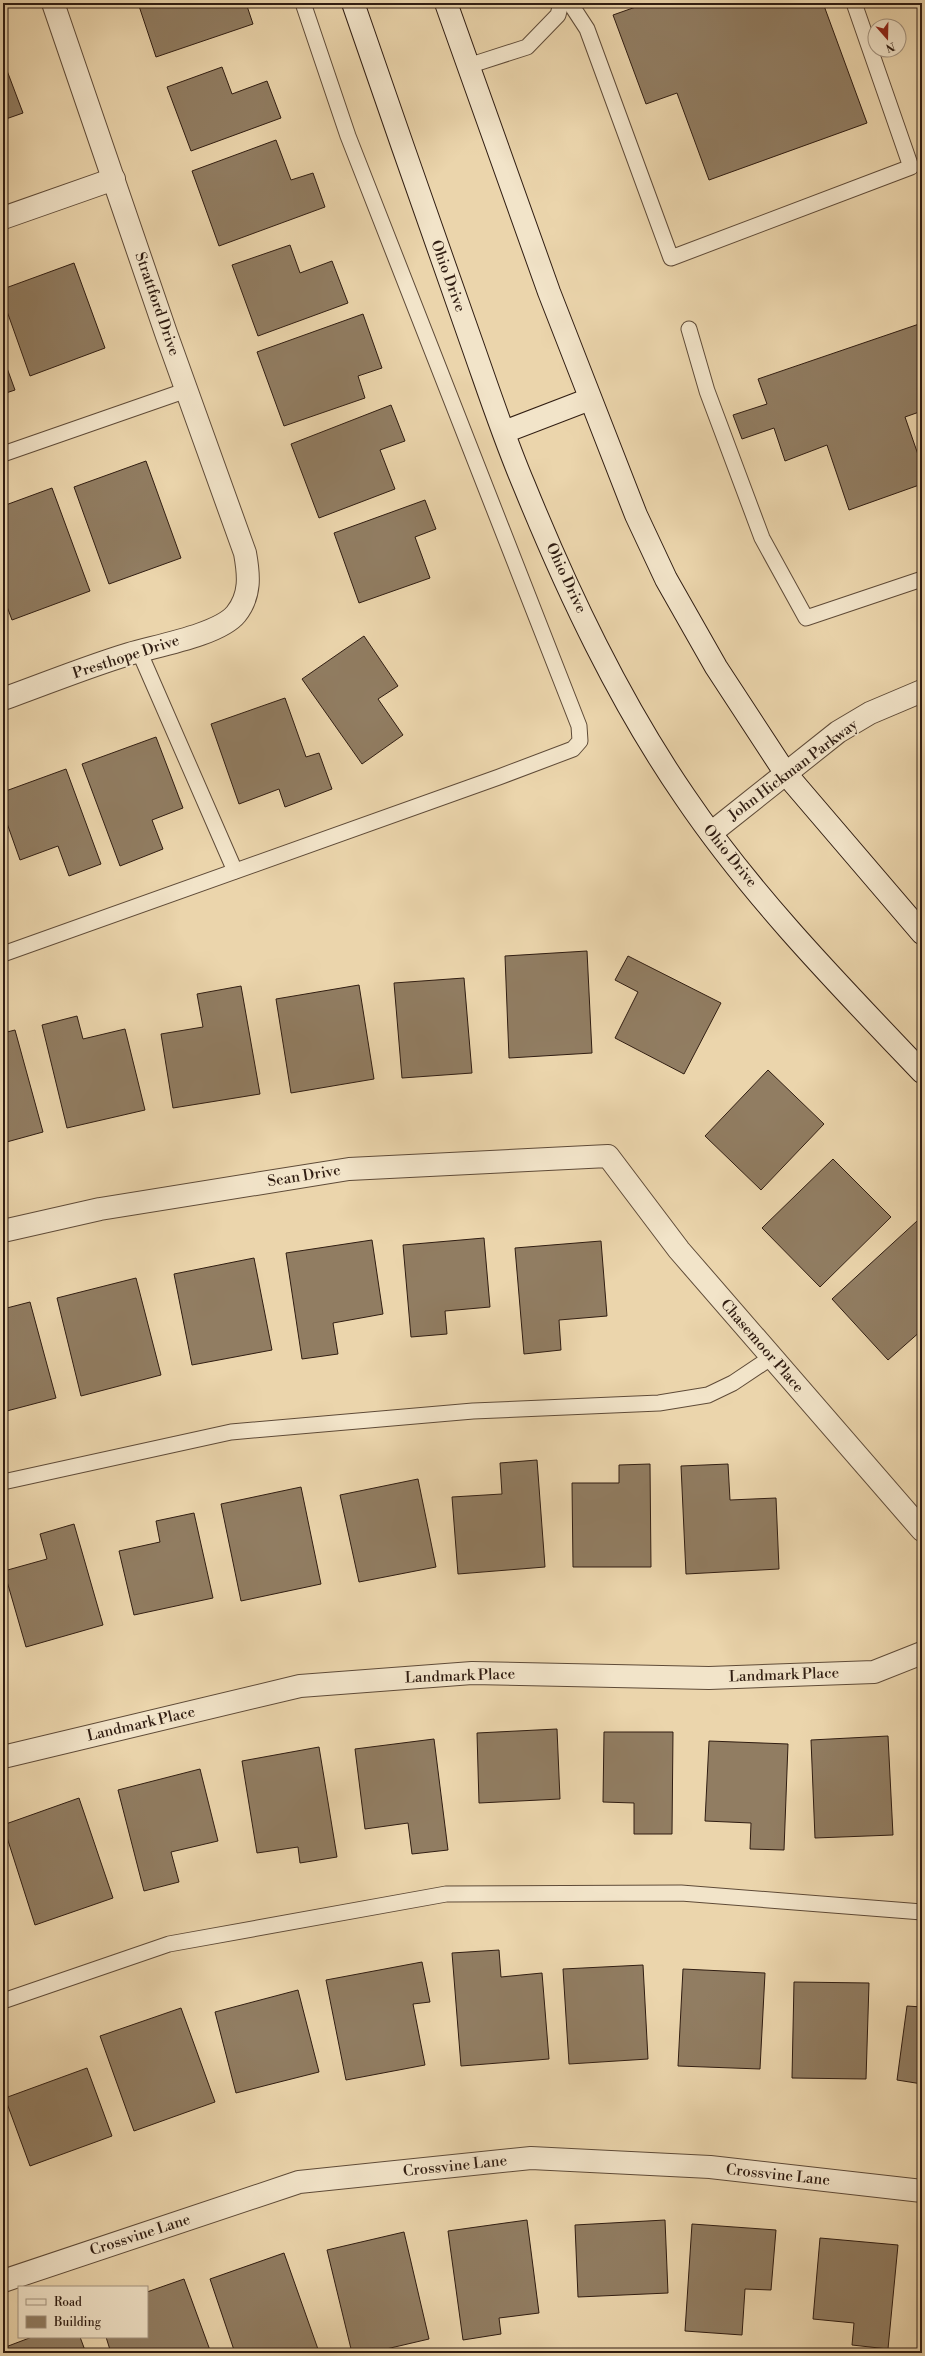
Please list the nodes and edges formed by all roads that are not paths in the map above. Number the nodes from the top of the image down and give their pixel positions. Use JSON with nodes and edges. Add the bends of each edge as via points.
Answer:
{"nodes":[{"id":1,"x":53,"y":3,"type":"edge"},
{"id":2,"x":303,"y":3,"type":"edge"},
{"id":3,"x":353,"y":3,"type":"edge"},
{"id":4,"x":446,"y":3,"type":"edge"},
{"id":5,"x":561,"y":3,"type":"edge"},
{"id":6,"x":570,"y":3,"type":"edge"},
{"id":7,"x":854,"y":3,"type":"edge"},
{"id":8,"x":468,"y":66,"type":"junction"},
{"id":9,"x":114,"y":179,"type":"junction"},
{"id":10,"x":3,"y":218,"type":"edge"},
{"id":11,"x":689,"y":329,"type":"dead end"},
{"id":12,"x":187,"y":390,"type":"junction"},
{"id":13,"x":590,"y":399,"type":"junction"},
{"id":14,"x":504,"y":432,"type":"junction"},
{"id":15,"x":3,"y":454,"type":"edge"},
{"id":16,"x":922,"y":579,"type":"edge"},
{"id":17,"x":241,"y":605,"type":"joint"},
{"id":18,"x":139,"y":651,"type":"junction"},
{"id":19,"x":922,"y":691,"type":"edge"},
{"id":20,"x":3,"y":699,"type":"edge"},
{"id":21,"x":786,"y":774,"type":"junction"},
{"id":22,"x":711,"y":833,"type":"junction"},
{"id":23,"x":235,"y":871,"type":"junction"},
{"id":24,"x":922,"y":933,"type":"edge"},
{"id":25,"x":3,"y":954,"type":"edge"},
{"id":26,"x":922,"y":1072,"type":"edge"},
{"id":27,"x":608,"y":1156,"type":"joint"},
{"id":28,"x":3,"y":1231,"type":"edge"},
{"id":29,"x":772,"y":1357,"type":"junction"},
{"id":30,"x":3,"y":1482,"type":"edge"},
{"id":31,"x":922,"y":1530,"type":"edge"},
{"id":32,"x":922,"y":1653,"type":"edge"},
{"id":33,"x":3,"y":1757,"type":"edge"},
{"id":34,"x":922,"y":1912,"type":"edge"},
{"id":35,"x":3,"y":2001,"type":"edge"},
{"id":36,"x":922,"y":2191,"type":"edge"},
{"id":37,"x":3,"y":2281,"type":"edge"}],
"edges":[{"from":1,"to":9,"type":"street","name":"Strattford Drive"},
{"from":2,"to":23,"type":"lane","via":[[348,136],[579,726],[580,741],[573,750]]},
{"from":3,"to":14,"type":"street","name":"Ohio Drive"},
{"from":4,"to":8,"type":"street"},
{"from":5,"to":8,"type":"lane","via":[[558,15],[527,47]]},
{"from":6,"to":7,"type":"lane","via":[[587,29],[671,258],[911,167]]},
{"from":8,"to":13,"type":"street"},
{"from":9,"to":10,"type":"street"},
{"from":9,"to":12,"type":"street","name":"Strattford Drive"},
{"from":11,"to":16,"type":"lane","via":[[707,391],[762,538],[806,618]]},
{"from":12,"to":15,"type":"lane"},
{"from":12,"to":17,"type":"street","name":"Strattford Drive","via":[[245,553],[248,590]]},
{"from":13,"to":14,"type":"street"},
{"from":13,"to":21,"type":"street","via":[[636,515],[666,579],[716,667]]},
{"from":14,"to":22,"type":"street","name":"Ohio Drive","via":[[523,484],[600,652],[683,795]]},
{"from":17,"to":18,"type":"street","name":"Presthope Drive","via":[[235,615],[219,626]]},
{"from":18,"to":20,"type":"street","name":"Presthope Drive"},
{"from":18,"to":23,"type":"lane"},
{"from":19,"to":21,"type":"street","name":"John Hickman Parkway","via":[[870,713],[838,732]]},
{"from":21,"to":22,"type":"street","name":"John Hickman Parkway"},
{"from":21,"to":24,"type":"street"},
{"from":22,"to":26,"type":"street","name":"Ohio Drive","via":[[814,958]]},
{"from":23,"to":25,"type":"lane"},
{"from":27,"to":28,"type":"street","name":"Sean Drive","via":[[349,1169],[100,1209]]},
{"from":27,"to":29,"type":"street","name":"Chasemoor Place","via":[[679,1250]]},
{"from":29,"to":30,"type":"lane","via":[[733,1383],[708,1395],[659,1403],[472,1411],[231,1432]]},
{"from":29,"to":31,"type":"street","name":"Chasemoor Place"},
{"from":32,"to":33,"type":"street","name":"Landmark Place","via":[[874,1672],[709,1678],[472,1673],[300,1686]]},
{"from":34,"to":35,"type":"lane","via":[[681,1893],[446,1894],[169,1944]]},
{"from":36,"to":37,"type":"street","name":"Crossvine Lane","via":[[710,2167],[531,2158],[299,2182]]}]}
